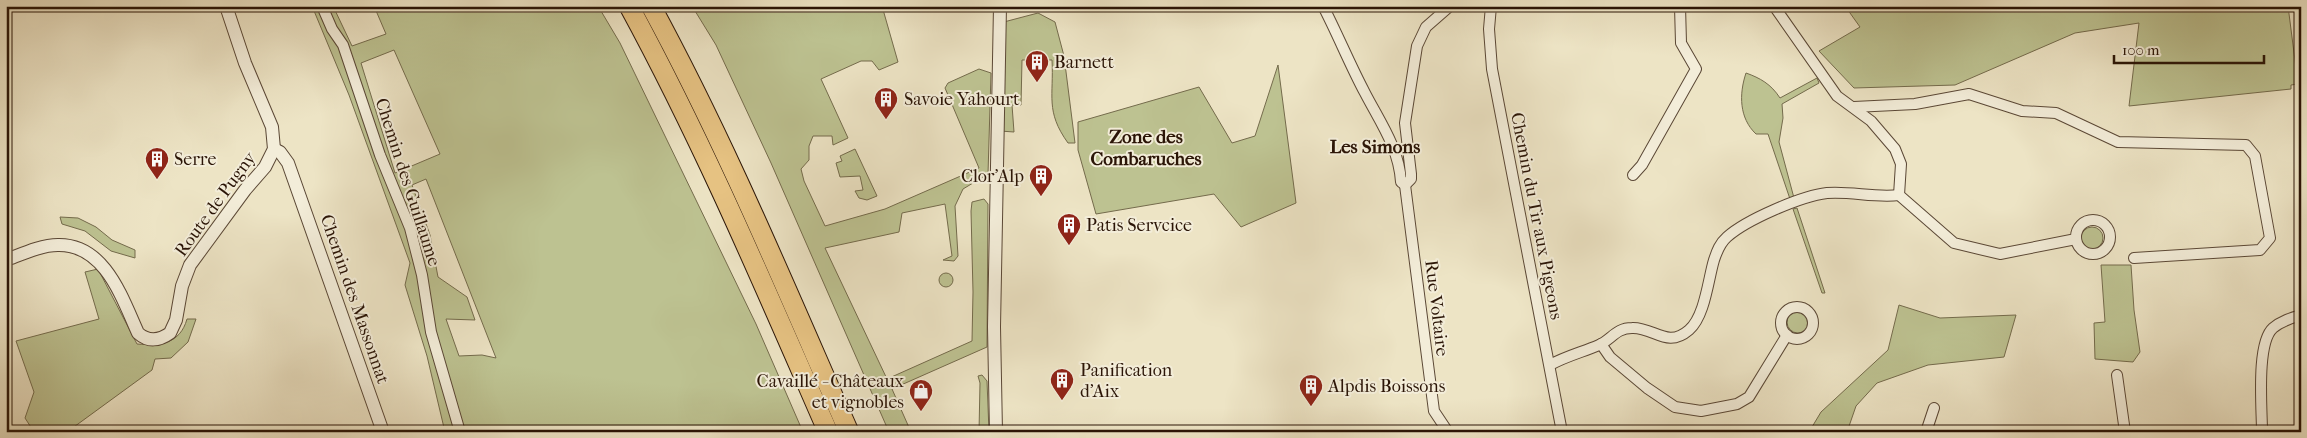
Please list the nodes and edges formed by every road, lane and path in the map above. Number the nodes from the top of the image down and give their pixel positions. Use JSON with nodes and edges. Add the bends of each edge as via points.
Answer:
{"nodes":[{"id":1,"x":226,"y":6,"type":"edge"},
{"id":2,"x":322,"y":6,"type":"edge"},
{"id":3,"x":629,"y":6,"type":"edge"},
{"id":4,"x":651,"y":6,"type":"edge"},
{"id":5,"x":1000,"y":6,"type":"edge"},
{"id":6,"x":1323,"y":6,"type":"edge"},
{"id":7,"x":1492,"y":6,"type":"edge"},
{"id":8,"x":1680,"y":6,"type":"edge"},
{"id":9,"x":1774,"y":6,"type":"edge"},
{"id":10,"x":1447,"y":7,"type":"edge"},
{"id":11,"x":1854,"y":107,"type":"junction"},
{"id":12,"x":272,"y":154,"type":"junction"},
{"id":13,"x":1633,"y":175,"type":"dead end"},
{"id":14,"x":1405,"y":185,"type":"junction"},
{"id":15,"x":1899,"y":195,"type":"junction"},
{"id":16,"x":2076,"y":239,"type":"dead end"},
{"id":17,"x":2134,"y":258,"type":"dead end"},
{"id":18,"x":6,"y":260,"type":"edge"},
{"id":19,"x":2301,"y":315,"type":"edge"},
{"id":20,"x":1786,"y":335,"type":"dead end"},
{"id":21,"x":1602,"y":344,"type":"junction"},
{"id":22,"x":1550,"y":361,"type":"junction"},
{"id":23,"x":2117,"y":375,"type":"dead end"},
{"id":24,"x":1934,"y":408,"type":"dead end"},
{"id":25,"x":383,"y":432,"type":"edge"},
{"id":26,"x":460,"y":432,"type":"edge"},
{"id":27,"x":828,"y":432,"type":"edge"},
{"id":28,"x":849,"y":432,"type":"edge"},
{"id":29,"x":996,"y":432,"type":"edge"},
{"id":30,"x":1448,"y":432,"type":"edge"},
{"id":31,"x":1562,"y":432,"type":"edge"},
{"id":32,"x":1926,"y":432,"type":"edge"},
{"id":33,"x":2124,"y":432,"type":"edge"},
{"id":34,"x":2262,"y":432,"type":"edge"}],
"edges":[{"from":1,"to":12,"type":"street","name":"Route de Pugny","via":[[272,127]]},
{"from":2,"to":26,"type":"street","name":"Chemin des Guillaume","via":[[343,45],[380,155],[410,228],[431,332]]},
{"from":3,"to":27,"type":"highway","via":[[727,203]]},
{"from":4,"to":28,"type":"highway","via":[[748,204]]},
{"from":5,"to":29,"type":"street","via":[[994,327]]},
{"from":6,"to":14,"type":"street","via":[[1392,143],[1401,182]]},
{"from":7,"to":22,"type":"street","name":"Chemin du Tir aux Pigeons","via":[[1489,29],[1492,69],[1519,219]]},
{"from":8,"to":13,"type":"street","via":[[1682,44],[1696,69],[1647,158]]},
{"from":9,"to":11,"type":"street","via":[[1837,96]]},
{"from":10,"to":14,"type":"street","via":[[1426,27],[1417,46],[1405,123],[1412,174]]},
{"from":11,"to":15,"type":"street","via":[[1895,149],[1901,164]]},
{"from":11,"to":17,"type":"street","via":[[1915,104],[1969,94],[2022,112],[2056,113],[2118,142],[2246,145],[2255,156],[2270,238],[2260,250]]},
{"from":12,"to":18,"type":"street","name":"Route de Pugny","via":[[190,265],[182,286],[174,328],[165,337],[147,339],[138,333],[110,277],[84,250],[57,245]]},
{"from":12,"to":25,"type":"street","name":"Chemin des Massonnat","via":[[293,178]]},
{"from":14,"to":30,"type":"street","name":"Rue Voltaire","via":[[1434,411]]},
{"from":15,"to":16,"type":"street","via":[[1954,243],[2000,254]]},
{"from":15,"to":21,"type":"street","via":[[1818,195],[1793,202],[1744,226],[1727,237],[1717,249],[1702,307],[1689,330],[1676,338],[1632,327],[1615,331]]},
{"from":19,"to":34,"type":"street","via":[[2283,321],[2271,329],[2266,338],[2262,357]]},
{"from":20,"to":21,"type":"street","via":[[1749,397],[1737,404],[1701,411],[1674,406],[1647,388],[1610,357]]},
{"from":21,"to":22,"type":"street"},
{"from":22,"to":31,"type":"street","name":"Chemin du Tir aux Pigeons"},
{"from":23,"to":33,"type":"street"},
{"from":24,"to":32,"type":"street"}]}
